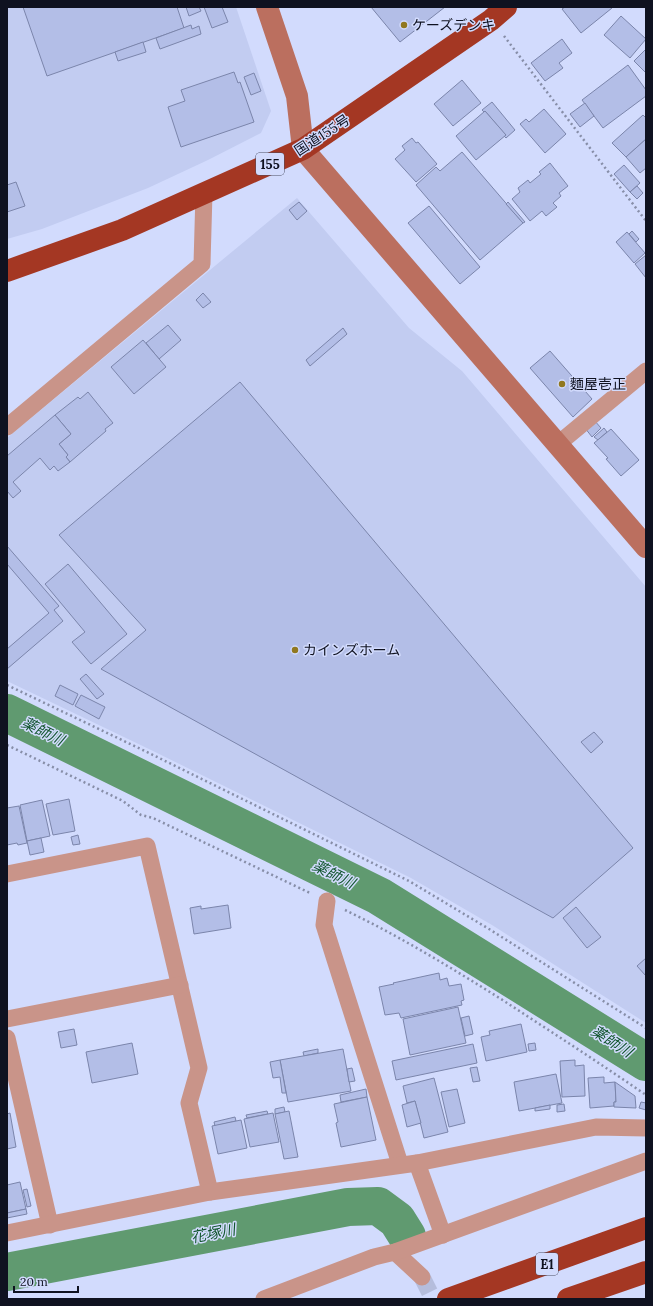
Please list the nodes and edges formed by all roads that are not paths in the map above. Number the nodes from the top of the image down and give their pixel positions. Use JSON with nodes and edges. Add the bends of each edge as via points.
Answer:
{"nodes":[{"id":1,"x":267,"y":7,"type":"edge"},
{"id":2,"x":498,"y":13,"type":"edge"},
{"id":3,"x":303,"y":149,"type":"junction"},
{"id":4,"x":204,"y":194,"type":"junction"},
{"id":5,"x":7,"y":271,"type":"edge"},
{"id":6,"x":646,"y":371,"type":"edge"},
{"id":7,"x":7,"y":427,"type":"edge"},
{"id":8,"x":558,"y":444,"type":"junction"},
{"id":9,"x":646,"y":547,"type":"edge"},
{"id":10,"x":7,"y":874,"type":"edge"},
{"id":11,"x":327,"y":901,"type":"dead end"},
{"id":12,"x":180,"y":985,"type":"junction"},
{"id":13,"x":7,"y":1019,"type":"edge"},
{"id":14,"x":7,"y":1038,"type":"edge"},
{"id":15,"x":646,"y":1128,"type":"edge"},
{"id":16,"x":646,"y":1161,"type":"edge"},
{"id":17,"x":417,"y":1163,"type":"junction"},
{"id":18,"x":400,"y":1164,"type":"junction"},
{"id":19,"x":210,"y":1192,"type":"junction"},
{"id":20,"x":50,"y":1225,"type":"junction"},
{"id":21,"x":646,"y":1228,"type":"edge"},
{"id":22,"x":7,"y":1233,"type":"edge"},
{"id":23,"x":443,"y":1235,"type":"junction"},
{"id":24,"x":395,"y":1252,"type":"junction"},
{"id":25,"x":646,"y":1272,"type":"edge"},
{"id":26,"x":422,"y":1277,"type":"tunnel mouth"},
{"id":27,"x":264,"y":1299,"type":"edge"},
{"id":28,"x":448,"y":1299,"type":"edge"},
{"id":29,"x":568,"y":1299,"type":"edge"}],
"edges":[{"from":1,"to":3,"type":"street","via":[[297,96]]},
{"from":2,"to":3,"type":"highway","name":"国道155号","number":"155"},
{"from":3,"to":4,"type":"highway","name":"国道155号","number":"155"},
{"from":3,"to":8,"type":"street"},
{"from":4,"to":5,"type":"highway","name":"国道155号","number":"155","via":[[122,230]]},
{"from":4,"to":7,"type":"street","via":[[202,264]]},
{"from":6,"to":8,"type":"street"},
{"from":8,"to":9,"type":"street"},
{"from":10,"to":12,"type":"street","via":[[147,846]]},
{"from":11,"to":18,"type":"street","via":[[324,925]]},
{"from":12,"to":13,"type":"street"},
{"from":12,"to":19,"type":"street","via":[[199,1068],[189,1103]]},
{"from":14,"to":20,"type":"street"},
{"from":15,"to":17,"type":"street","via":[[596,1127]]},
{"from":16,"to":23,"type":"street"},
{"from":17,"to":18,"type":"street"},
{"from":17,"to":23,"type":"street"},
{"from":18,"to":19,"type":"street"},
{"from":19,"to":20,"type":"street"},
{"from":20,"to":22,"type":"street"},
{"from":21,"to":28,"type":"highway","number":"E1"},
{"from":23,"to":24,"type":"street"},
{"from":24,"to":26,"type":"street"},
{"from":24,"to":27,"type":"street","via":[[374,1257]]},
{"from":25,"to":29,"type":"highway"}]}
